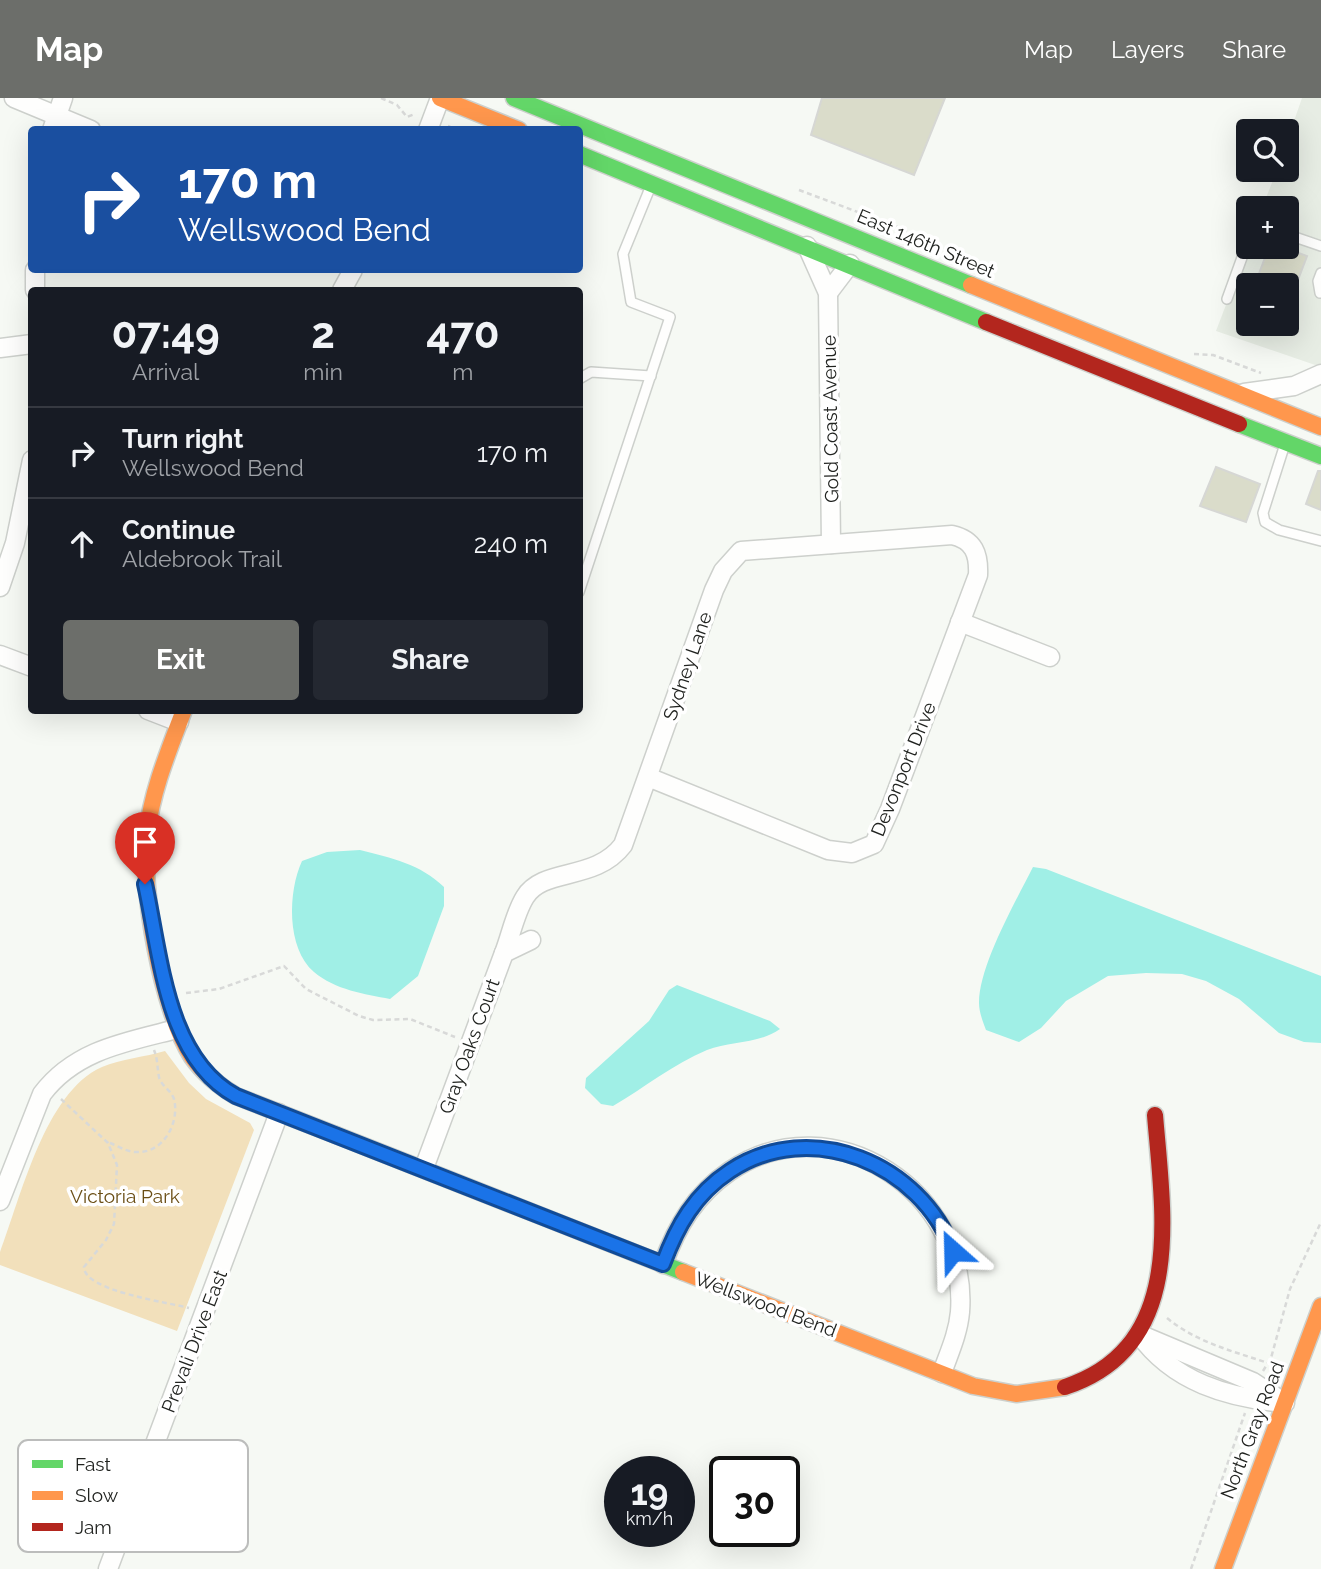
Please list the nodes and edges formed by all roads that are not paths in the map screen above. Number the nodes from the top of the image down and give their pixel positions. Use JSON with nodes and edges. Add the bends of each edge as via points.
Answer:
{"nodes":[{"id":1,"x":14,"y":98,"type":"edge"},
{"id":2,"x":63,"y":98,"type":"edge"},
{"id":3,"x":440,"y":98,"type":"edge"},
{"id":4,"x":514,"y":98,"type":"edge"},
{"id":5,"x":54,"y":123,"type":"edge"},
{"id":6,"x":430,"y":126,"type":"edge"},
{"id":7,"x":509,"y":126,"type":"edge"},
{"id":8,"x":583,"y":155,"type":"edge"},
{"id":9,"x":663,"y":157,"type":"junction"},
{"id":10,"x":653,"y":182,"type":"junction"},
{"id":11,"x":1299,"y":238,"type":"edge"},
{"id":12,"x":807,"y":246,"type":"junction"},
{"id":13,"x":1321,"y":246,"type":"edge"},
{"id":14,"x":1241,"y":259,"type":"edge"},
{"id":15,"x":850,"y":264,"type":"junction"},
{"id":16,"x":1321,"y":273,"type":"edge"},
{"id":17,"x":828,"y":293,"type":"junction"},
{"id":18,"x":1320,"y":293,"type":"edge"},
{"id":19,"x":1227,"y":299,"type":"dead end"},
{"id":20,"x":28,"y":344,"type":"edge"},
{"id":21,"x":0,"y":348,"type":"edge"},
{"id":22,"x":1321,"y":374,"type":"edge"},
{"id":23,"x":651,"y":376,"type":"junction"},
{"id":24,"x":583,"y":377,"type":"edge"},
{"id":25,"x":1238,"y":394,"type":"junction"},
{"id":26,"x":1296,"y":417,"type":"junction"},
{"id":27,"x":1321,"y":427,"type":"edge"},
{"id":28,"x":1286,"y":442,"type":"junction"},
{"id":29,"x":1321,"y":456,"type":"edge"},
{"id":30,"x":28,"y":480,"type":"edge"},
{"id":31,"x":1321,"y":541,"type":"edge"},
{"id":32,"x":831,"y":544,"type":"junction"},
{"id":33,"x":973,"y":547,"type":"joint"},
{"id":34,"x":583,"y":580,"type":"edge"},
{"id":35,"x":0,"y":587,"type":"edge"},
{"id":36,"x":960,"y":622,"type":"junction"},
{"id":37,"x":0,"y":655,"type":"edge"},
{"id":38,"x":1050,"y":657,"type":"dead end"},
{"id":39,"x":28,"y":666,"type":"edge"},
{"id":40,"x":182,"y":716,"type":"edge"},
{"id":41,"x":648,"y":777,"type":"junction"},
{"id":42,"x":531,"y":940,"type":"dead end"},
{"id":43,"x":504,"y":953,"type":"junction"},
{"id":44,"x":177,"y":1029,"type":"junction"},
{"id":45,"x":279,"y":1112,"type":"junction"},
{"id":46,"x":1155,"y":1115,"type":"dead end"},
{"id":47,"x":424,"y":1168,"type":"junction"},
{"id":48,"x":0,"y":1201,"type":"edge"},
{"id":49,"x":663,"y":1264,"type":"junction"},
{"id":50,"x":1321,"y":1306,"type":"edge"},
{"id":51,"x":1139,"y":1334,"type":"junction"},
{"id":52,"x":942,"y":1373,"type":"junction"},
{"id":53,"x":1285,"y":1403,"type":"junction"},
{"id":54,"x":156,"y":1440,"type":"edge"},
{"id":55,"x":114,"y":1552,"type":"edge"},
{"id":56,"x":108,"y":1569,"type":"edge"},
{"id":57,"x":1223,"y":1569,"type":"edge"}],
"edges":[{"from":1,"to":5,"type":"street"},
{"from":2,"to":5,"type":"street"},
{"from":3,"to":6,"type":"street"},
{"from":3,"to":7,"type":"street"},
{"from":4,"to":9,"type":"street","name":"East 146th Street"},
{"from":8,"to":10,"type":"street"},
{"from":9,"to":10,"type":"lane"},
{"from":9,"to":25,"type":"street","name":"East 146th Street"},
{"from":10,"to":12,"type":"street"},
{"from":10,"to":23,"type":"lane","via":[[623,254],[631,302],[670,317]]},
{"from":11,"to":13,"type":"lane"},
{"from":12,"to":15,"type":"street"},
{"from":12,"to":17,"type":"street","name":"Gold Coast Avenue"},
{"from":14,"to":19,"type":"lane"},
{"from":15,"to":17,"type":"street"},
{"from":15,"to":28,"type":"street"},
{"from":16,"to":18,"type":"lane"},
{"from":17,"to":32,"type":"street","name":"Gold Coast Avenue"},
{"from":20,"to":21,"type":"street"},
{"from":22,"to":25,"type":"street","via":[[1294,386]]},
{"from":23,"to":24,"type":"lane","via":[[591,372]]},
{"from":23,"to":34,"type":"lane"},
{"from":25,"to":26,"type":"street","name":"East 146th Street"},
{"from":26,"to":27,"type":"street","name":"East 146th Street"},
{"from":26,"to":28,"type":"lane"},
{"from":28,"to":29,"type":"street"},
{"from":28,"to":31,"type":"lane","via":[[1263,513],[1265,522]]},
{"from":30,"to":35,"type":"street"},
{"from":32,"to":33,"type":"street","name":"Sydney Lane","via":[[952,535],[965,538]]},
{"from":32,"to":41,"type":"street","name":"Sydney Lane","via":[[741,551],[731,559],[714,590]]},
{"from":33,"to":36,"type":"street","name":"Devonport Drive","via":[[979,558],[978,575]]},
{"from":36,"to":38,"type":"street"},
{"from":36,"to":41,"type":"street","name":"Devonport Drive","via":[[874,844],[852,853],[828,850]]},
{"from":37,"to":39,"type":"street"},
{"from":40,"to":44,"type":"street","name":"Wellswood Bend","via":[[151,802],[144,851],[145,884]]},
{"from":41,"to":43,"type":"street","name":"Sydney Lane","via":[[623,845],[613,859],[597,868],[546,880],[526,895]]},
{"from":42,"to":43,"type":"street","name":"Gray Oaks Court"},
{"from":43,"to":47,"type":"street","name":"Gray Oaks Court"},
{"from":44,"to":45,"type":"street","name":"Wellswood Bend","via":[[212,1081],[236,1096]]},
{"from":44,"to":48,"type":"street","via":[[84,1056],[52,1080],[29,1123]]},
{"from":45,"to":47,"type":"street","name":"Wellswood Bend"},
{"from":45,"to":54,"type":"street","name":"Prevali Drive East"},
{"from":46,"to":51,"type":"street","via":[[1162,1258],[1157,1295]]},
{"from":47,"to":49,"type":"street","name":"Wellswood Bend"},
{"from":49,"to":52,"type":"street","name":"Wellswood Bend"},
{"from":49,"to":52,"type":"street","via":[[693,1205],[743,1164],[786,1150],[817,1149],[868,1160],[894,1174],[922,1199],[953,1251],[960,1312]]},
{"from":50,"to":53,"type":"street","name":"North Gray Road"},
{"from":51,"to":52,"type":"street","name":"Wellswood Bend","via":[[1104,1369],[1050,1392],[1002,1393]]},
{"from":51,"to":53,"type":"street","via":[[1253,1382]]},
{"from":53,"to":57,"type":"street","name":"North Gray Road"},
{"from":55,"to":56,"type":"street","name":"Prevali Drive East"}]}
